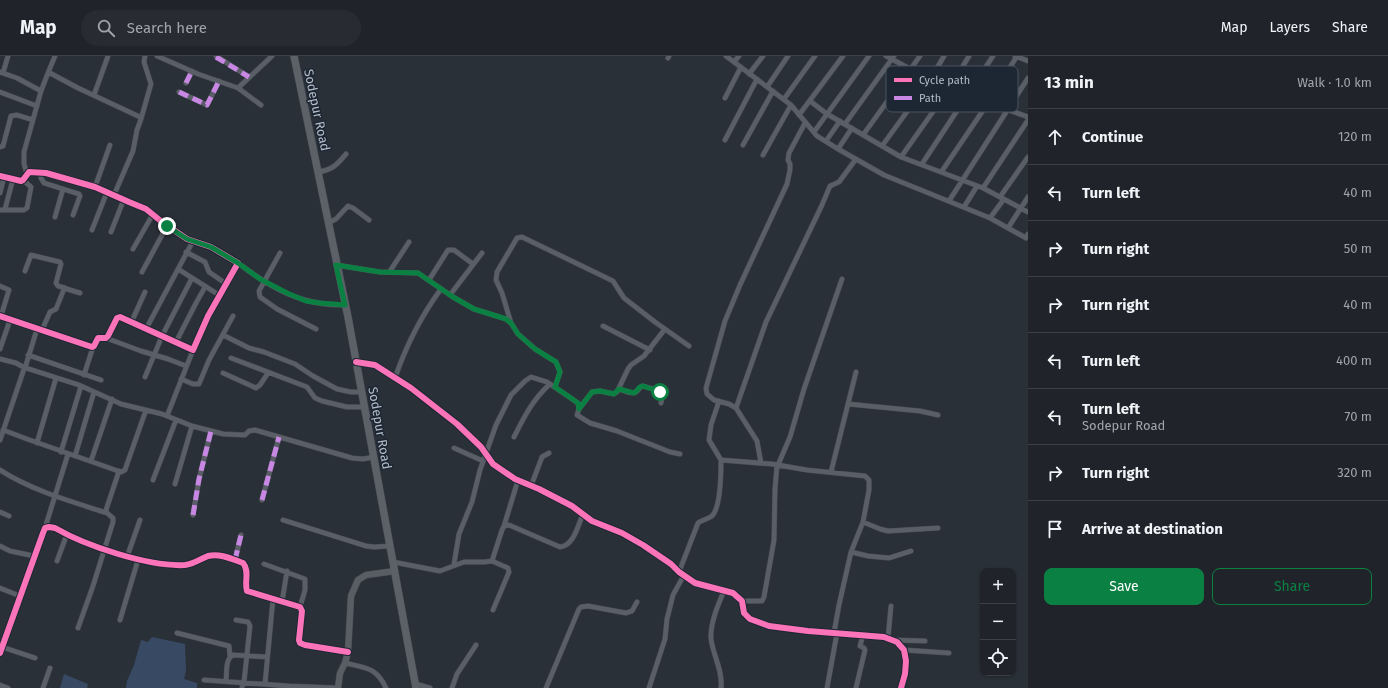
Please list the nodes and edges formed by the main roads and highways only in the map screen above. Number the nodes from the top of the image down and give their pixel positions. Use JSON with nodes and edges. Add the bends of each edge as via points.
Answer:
{"nodes":[{"id":1,"x":294,"y":56,"type":"edge"},
{"id":2,"x":416,"y":686,"type":"edge"}],
"edges":[{"from":1,"to":2,"type":"main road","name":"Sodepur Road","via":[[362,392]]}]}
